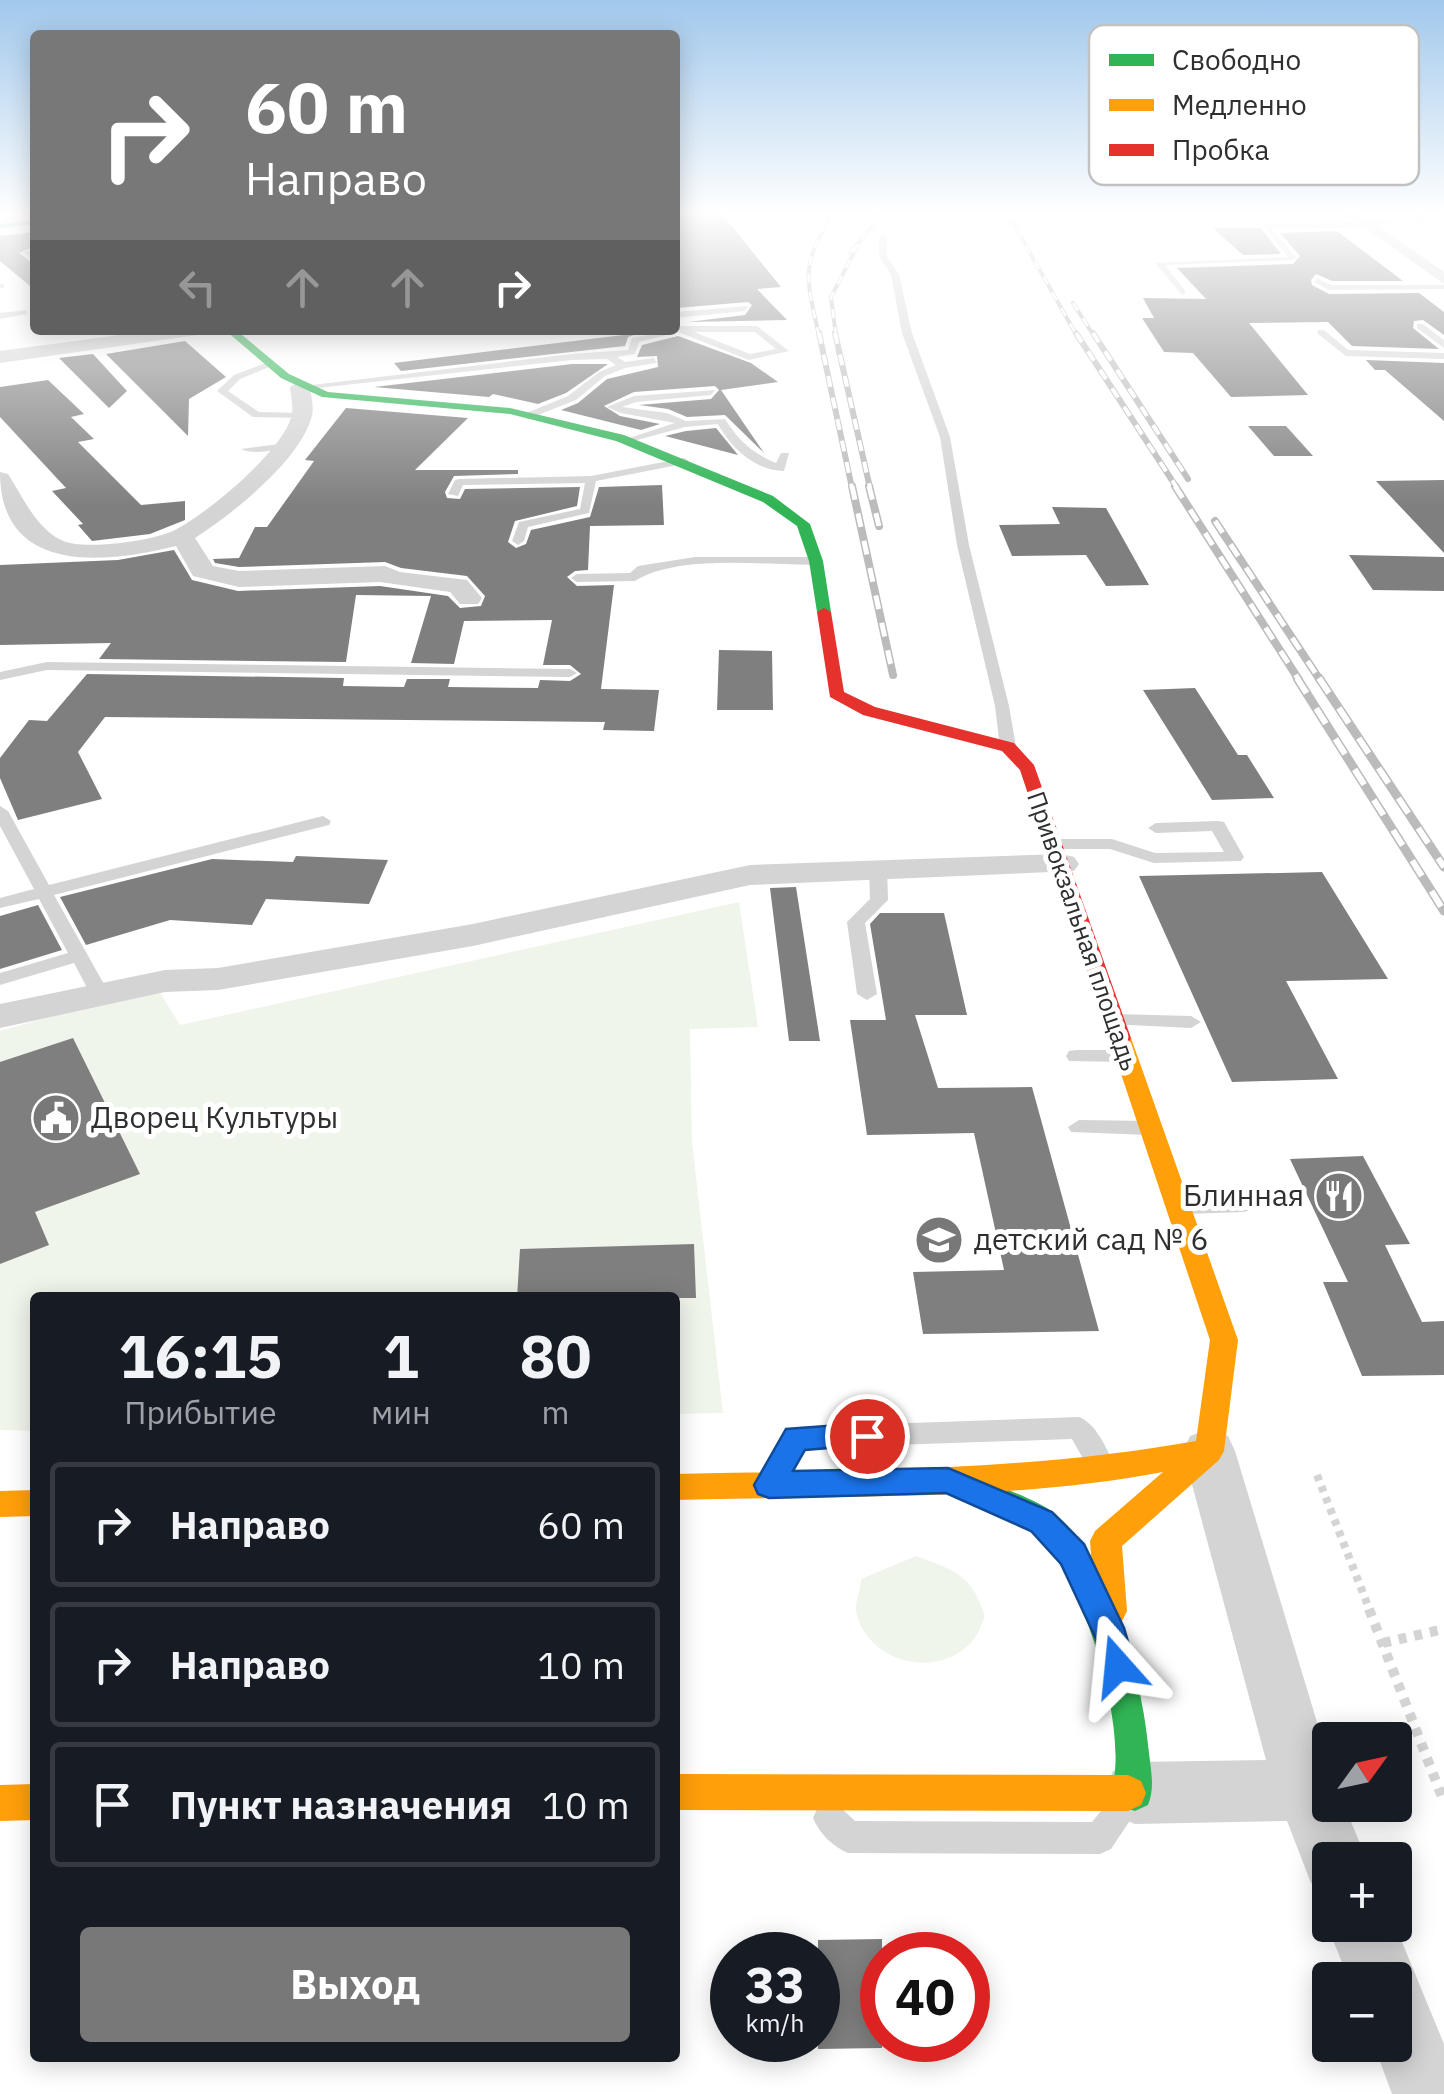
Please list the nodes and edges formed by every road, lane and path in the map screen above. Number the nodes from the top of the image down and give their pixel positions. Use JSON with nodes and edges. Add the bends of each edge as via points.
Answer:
{"nodes":[{"id":1,"x":24,"y":312,"type":"dead end"},
{"id":2,"x":708,"y":312,"type":"edge"},
{"id":3,"x":902,"y":312,"type":"edge"},
{"id":4,"x":680,"y":314,"type":"edge"},
{"id":5,"x":0,"y":316,"type":"edge"},
{"id":6,"x":1420,"y":326,"type":"dead end"},
{"id":7,"x":680,"y":328,"type":"edge"},
{"id":8,"x":680,"y":329,"type":"edge"},
{"id":9,"x":1321,"y":332,"type":"dead end"},
{"id":10,"x":130,"y":335,"type":"edge"},
{"id":11,"x":236,"y":335,"type":"edge"},
{"id":12,"x":652,"y":335,"type":"edge"},
{"id":13,"x":1444,"y":346,"type":"edge"},
{"id":14,"x":609,"y":356,"type":"junction"},
{"id":15,"x":1444,"y":356,"type":"edge"},
{"id":16,"x":0,"y":357,"type":"edge"},
{"id":17,"x":654,"y":361,"type":"dead end"},
{"id":18,"x":572,"y":363,"type":"junction"},
{"id":19,"x":623,"y":364,"type":"junction"},
{"id":20,"x":270,"y":365,"type":"junction"},
{"id":21,"x":602,"y":374,"type":"junction"},
{"id":22,"x":300,"y":387,"type":"junction"},
{"id":23,"x":711,"y":392,"type":"dead end"},
{"id":24,"x":302,"y":416,"type":"junction"},
{"id":25,"x":528,"y":416,"type":"junction"},
{"id":26,"x":684,"y":424,"type":"junction"},
{"id":27,"x":630,"y":441,"type":"junction"},
{"id":28,"x":283,"y":445,"type":"junction"},
{"id":29,"x":246,"y":450,"type":"dead end"},
{"id":30,"x":785,"y":455,"type":"dead end"},
{"id":31,"x":684,"y":461,"type":"junction"},
{"id":32,"x":0,"y":479,"type":"edge"},
{"id":33,"x":591,"y":479,"type":"junction"},
{"id":34,"x":454,"y":494,"type":"dead end"},
{"id":35,"x":181,"y":537,"type":"junction"},
{"id":36,"x":518,"y":541,"type":"dead end"},
{"id":37,"x":816,"y":561,"type":"junction"},
{"id":38,"x":577,"y":578,"type":"dead end"},
{"id":39,"x":469,"y":598,"type":"dead end"},
{"id":40,"x":570,"y":672,"type":"dead end"},
{"id":41,"x":0,"y":676,"type":"edge"},
{"id":42,"x":1008,"y":747,"type":"junction"},
{"id":43,"x":2,"y":817,"type":"edge"},
{"id":44,"x":323,"y":821,"type":"dead end"},
{"id":45,"x":1156,"y":828,"type":"dead end"},
{"id":46,"x":9,"y":849,"type":"edge"},
{"id":47,"x":1058,"y":854,"type":"junction"},
{"id":48,"x":878,"y":868,"type":"junction"},
{"id":49,"x":43,"y":890,"type":"junction"},
{"id":50,"x":0,"y":904,"type":"edge"},
{"id":51,"x":79,"y":956,"type":"junction"},
{"id":52,"x":0,"y":979,"type":"edge"},
{"id":53,"x":867,"y":994,"type":"dead end"},
{"id":54,"x":100,"y":995,"type":"junction"},
{"id":55,"x":0,"y":1016,"type":"edge"},
{"id":56,"x":1114,"y":1020,"type":"junction"},
{"id":57,"x":1191,"y":1022,"type":"dead end"},
{"id":58,"x":1076,"y":1056,"type":"dead end"},
{"id":59,"x":1126,"y":1056,"type":"junction"},
{"id":60,"x":1079,"y":1127,"type":"dead end"},
{"id":61,"x":1151,"y":1128,"type":"junction"},
{"id":62,"x":1242,"y":1204,"type":"dead end"},
{"id":63,"x":1178,"y":1206,"type":"junction"},
{"id":64,"x":1209,"y":1450,"type":"junction"},
{"id":65,"x":1106,"y":1470,"type":"junction"},
{"id":66,"x":1318,"y":1475,"type":"dead end"},
{"id":67,"x":948,"y":1480,"type":"junction"},
{"id":68,"x":769,"y":1485,"type":"junction"},
{"id":69,"x":680,"y":1487,"type":"edge"},
{"id":70,"x":30,"y":1503,"type":"edge"},
{"id":71,"x":0,"y":1504,"type":"edge"},
{"id":72,"x":1444,"y":1630,"type":"edge"},
{"id":73,"x":1112,"y":1639,"type":"junction"},
{"id":74,"x":1382,"y":1643,"type":"junction"},
{"id":75,"x":798,"y":1789,"type":"junction"},
{"id":76,"x":1306,"y":1790,"type":"junction"},
{"id":77,"x":680,"y":1792,"type":"edge"},
{"id":78,"x":1134,"y":1793,"type":"junction"},
{"id":79,"x":30,"y":1802,"type":"edge"},
{"id":80,"x":1444,"y":1802,"type":"edge"},
{"id":81,"x":0,"y":1803,"type":"edge"},
{"id":82,"x":1327,"y":1842,"type":"edge"},
{"id":83,"x":1412,"y":2042,"type":"edge"},
{"id":84,"x":1431,"y":2079,"type":"edge"}],
"edges":[{"from":1,"to":5,"type":"lane"},
{"from":2,"to":4,"type":"lane"},
{"from":3,"to":42,"type":"lane","via":[[945,437]]},
{"from":6,"to":13,"type":"lane"},
{"from":7,"to":8,"type":"lane","via":[[757,328],[784,350],[749,357]]},
{"from":9,"to":15,"type":"lane","via":[[1346,353]]},
{"from":10,"to":16,"type":"street"},
{"from":11,"to":20,"type":"street"},
{"from":12,"to":14,"type":"lane","via":[[635,340],[632,352]]},
{"from":14,"to":18,"type":"lane"},
{"from":14,"to":19,"type":"lane"},
{"from":17,"to":19,"type":"lane"},
{"from":18,"to":21,"type":"lane"},
{"from":18,"to":22,"type":"lane"},
{"from":19,"to":21,"type":"lane"},
{"from":20,"to":22,"type":"street"},
{"from":20,"to":24,"type":"lane","via":[[237,377],[222,391],[256,415]]},
{"from":21,"to":25,"type":"lane","via":[[572,398]]},
{"from":22,"to":24,"type":"street"},
{"from":22,"to":25,"type":"street"},
{"from":23,"to":26,"type":"lane","via":[[634,399],[612,408],[670,414]]},
{"from":24,"to":28,"type":"street"},
{"from":25,"to":27,"type":"street"},
{"from":26,"to":27,"type":"lane"},
{"from":26,"to":30,"type":"lane","via":[[721,421],[746,454],[780,468]]},
{"from":27,"to":31,"type":"street"},
{"from":28,"to":29,"type":"lane"},
{"from":28,"to":35,"type":"street","via":[[250,484]]},
{"from":31,"to":33,"type":"lane"},
{"from":31,"to":37,"type":"street","via":[[768,499],[803,524]]},
{"from":32,"to":35,"type":"street","via":[[34,535],[59,550],[87,554]]},
{"from":33,"to":34,"type":"lane","via":[[460,482]]},
{"from":33,"to":36,"type":"lane","via":[[584,511],[523,525]]},
{"from":35,"to":39,"type":"street","via":[[202,571],[239,580],[384,574],[458,585]]},
{"from":37,"to":38,"type":"lane","via":[[695,561],[638,570],[635,578]]},
{"from":37,"to":42,"type":"street","via":[[836,694],[870,712]]},
{"from":40,"to":41,"type":"lane","via":[[297,676],[46,666]]},
{"from":42,"to":47,"type":"street","name":"Привокзальная площадь","via":[[1028,770]]},
{"from":43,"to":46,"type":"lane"},
{"from":44,"to":49,"type":"lane"},
{"from":45,"to":47,"type":"lane","via":[[1218,826],[1235,857],[1154,858],[1112,844]]},
{"from":46,"to":49,"type":"lane"},
{"from":47,"to":48,"type":"street"},
{"from":47,"to":56,"type":"street","name":"Привокзальная площадь"},
{"from":48,"to":53,"type":"lane","via":[[879,900],[856,922]]},
{"from":48,"to":54,"type":"street","via":[[750,875],[473,936]]},
{"from":49,"to":50,"type":"lane"},
{"from":49,"to":51,"type":"lane"},
{"from":51,"to":52,"type":"lane"},
{"from":51,"to":54,"type":"lane"},
{"from":54,"to":55,"type":"street"},
{"from":56,"to":57,"type":"lane"},
{"from":56,"to":59,"type":"street","name":"Привокзальная площадь"},
{"from":58,"to":59,"type":"lane"},
{"from":59,"to":61,"type":"street","name":"Привокзальная площадь"},
{"from":60,"to":61,"type":"lane"},
{"from":61,"to":63,"type":"street","name":"Привокзальная площадь"},
{"from":62,"to":63,"type":"lane"},
{"from":63,"to":64,"type":"street","name":"Привокзальная площадь","via":[[1224,1340]]},
{"from":64,"to":65,"type":"street"},
{"from":64,"to":73,"type":"street","via":[[1106,1542]]},
{"from":64,"to":76,"type":"street","name":"Привокзальная площадь"},
{"from":65,"to":67,"type":"street"},
{"from":65,"to":68,"type":"lane","via":[[1078,1428],[796,1438]]},
{"from":66,"to":74,"type":"path"},
{"from":67,"to":68,"type":"street"},
{"from":67,"to":73,"type":"street","via":[[1042,1521],[1072,1554]]},
{"from":68,"to":69,"type":"street"},
{"from":70,"to":71,"type":"street"},
{"from":72,"to":74,"type":"path"},
{"from":73,"to":78,"type":"street","via":[[1131,1734]]},
{"from":74,"to":80,"type":"path"},
{"from":75,"to":77,"type":"street"},
{"from":75,"to":78,"type":"street"},
{"from":75,"to":78,"type":"lane","via":[[848,1837],[1100,1838]]},
{"from":76,"to":78,"type":"street"},
{"from":76,"to":82,"type":"street","name":"Привокзальная площадь"},
{"from":79,"to":81,"type":"street"},
{"from":83,"to":84,"type":"street"}]}
